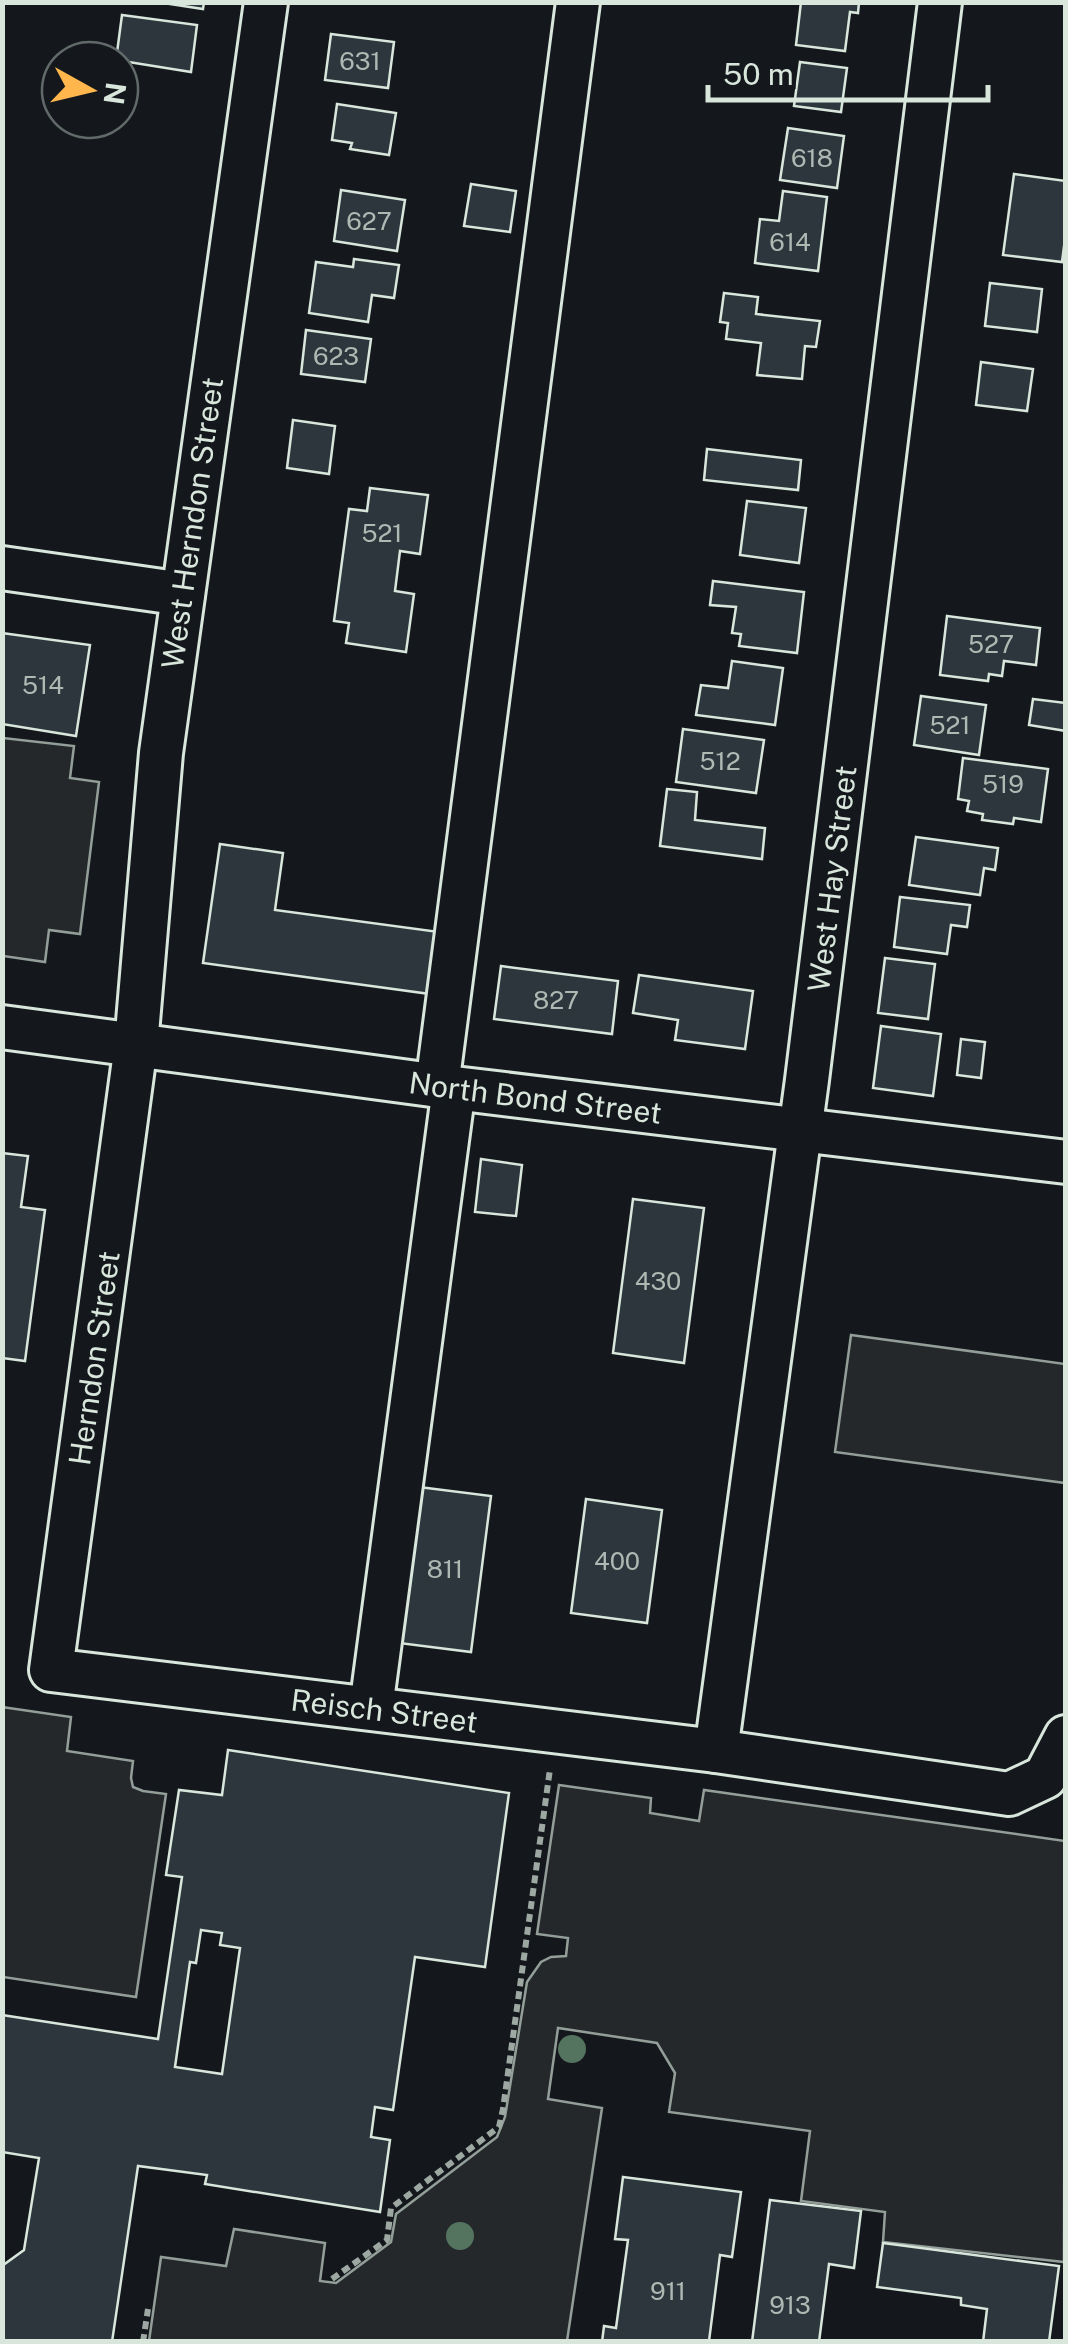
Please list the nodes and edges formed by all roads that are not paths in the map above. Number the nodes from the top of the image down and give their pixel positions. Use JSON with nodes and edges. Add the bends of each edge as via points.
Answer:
{"nodes":[{"id":1,"x":266,"y":2,"type":"edge"},
{"id":2,"x":578,"y":2,"type":"edge"},
{"id":3,"x":940,"y":2,"type":"edge"},
{"id":4,"x":2,"y":568,"type":"edge"},
{"id":5,"x":183,"y":594,"type":"junction"},
{"id":6,"x":2,"y":1027,"type":"edge"},
{"id":7,"x":136,"y":1045,"type":"junction"},
{"id":8,"x":446,"y":1087,"type":"junction"},
{"id":9,"x":800,"y":1130,"type":"junction"},
{"id":10,"x":1066,"y":1162,"type":"edge"},
{"id":11,"x":52,"y":1670,"type":"joint"},
{"id":12,"x":372,"y":1708,"type":"junction"},
{"id":13,"x":1066,"y":1738,"type":"edge"},
{"id":14,"x":716,"y":1752,"type":"junction"}],
"edges":[{"from":1,"to":5,"type":"street","name":"West Herndon Street"},
{"from":2,"to":8,"type":"street"},
{"from":3,"to":9,"type":"street","name":"West Hay Street"},
{"from":4,"to":5,"type":"street"},
{"from":5,"to":7,"type":"street","name":"West Herndon Street","via":[[161,753]]},
{"from":6,"to":7,"type":"street","name":"North Bond Street"},
{"from":7,"to":8,"type":"street","name":"North Bond Street"},
{"from":7,"to":11,"type":"street","name":"Herndon Street"},
{"from":8,"to":9,"type":"street","name":"North Bond Street"},
{"from":8,"to":12,"type":"street"},
{"from":9,"to":10,"type":"street","name":"North Bond Street"},
{"from":9,"to":14,"type":"street","name":"West Hay Street"},
{"from":11,"to":12,"type":"street","name":"Reisch Street"},
{"from":12,"to":14,"type":"street","name":"Reisch Street"},
{"from":13,"to":14,"type":"street","name":"Reisch Street","via":[[1045,1777],[1009,1794]]}]}
